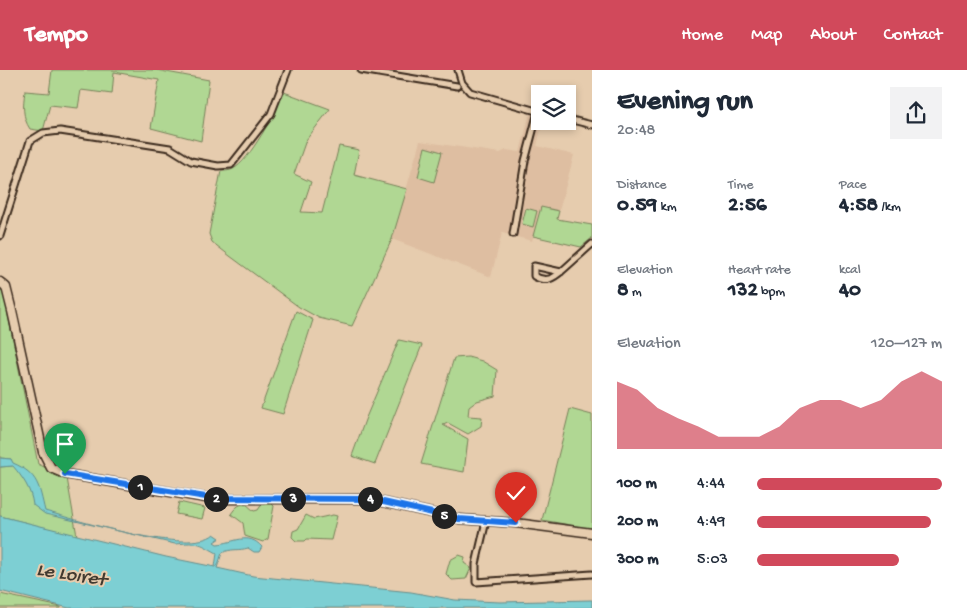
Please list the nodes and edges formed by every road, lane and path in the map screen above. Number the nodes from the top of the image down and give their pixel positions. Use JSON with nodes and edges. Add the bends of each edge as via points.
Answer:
{"nodes":[{"id":1,"x":288,"y":70,"type":"edge"},
{"id":2,"x":361,"y":70,"type":"edge"},
{"id":3,"x":458,"y":70,"type":"edge"},
{"id":4,"x":461,"y":86,"type":"junction"},
{"id":5,"x":531,"y":110,"type":"edge"},
{"id":6,"x":576,"y":121,"type":"edge"},
{"id":7,"x":592,"y":124,"type":"edge"},
{"id":8,"x":534,"y":130,"type":"edge"},
{"id":9,"x":513,"y":234,"type":"dead end"},
{"id":10,"x":0,"y":236,"type":"edge"},
{"id":11,"x":592,"y":244,"type":"edge"},
{"id":12,"x":561,"y":272,"type":"junction"},
{"id":13,"x":0,"y":282,"type":"edge"},
{"id":14,"x":486,"y":521,"type":"junction"},
{"id":15,"x":592,"y":533,"type":"edge"},
{"id":16,"x":592,"y":574,"type":"edge"}],
"edges":[{"from":1,"to":10,"type":"street","via":[[271,114],[231,165],[191,161],[170,148],[60,132],[43,133],[30,141]]},
{"from":2,"to":4,"type":"street"},
{"from":3,"to":4,"type":"street"},
{"from":4,"to":5,"type":"street","via":[[487,98]]},
{"from":6,"to":7,"type":"street"},
{"from":8,"to":9,"type":"street","via":[[525,161]]},
{"from":11,"to":12,"type":"street"},
{"from":12,"to":12,"type":"street","via":[[548,280],[534,276],[533,271],[534,266]]},
{"from":13,"to":14,"type":"street","via":[[6,287],[43,452],[51,468],[65,474],[212,498],[370,499],[459,519]]},
{"from":14,"to":15,"type":"street"},
{"from":14,"to":16,"type":"street","via":[[476,564],[476,582]]}]}
